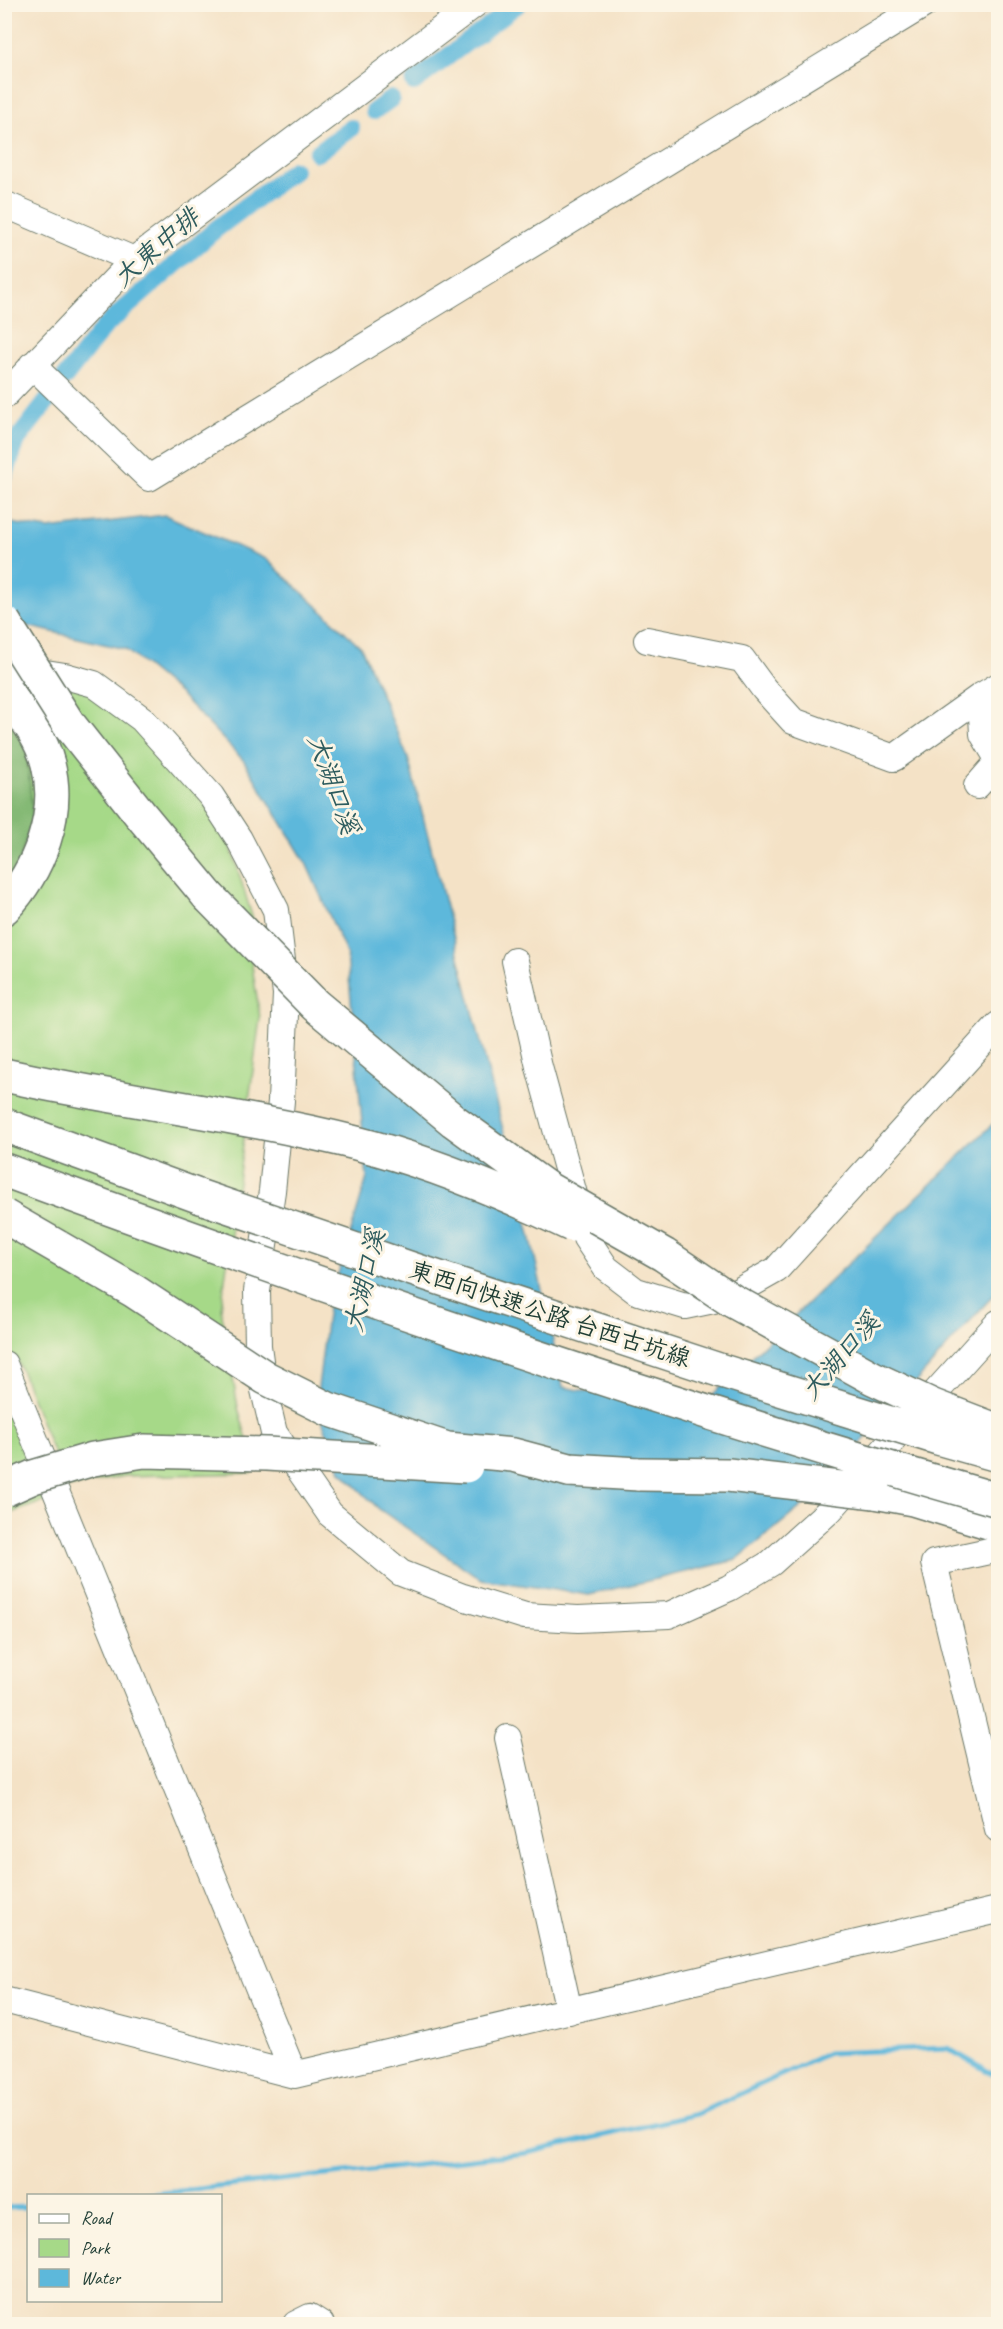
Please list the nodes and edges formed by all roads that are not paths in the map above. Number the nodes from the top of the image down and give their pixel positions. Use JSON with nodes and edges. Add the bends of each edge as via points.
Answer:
{"nodes":[{"id":1,"x":475,"y":4,"type":"edge"},
{"id":2,"x":925,"y":4,"type":"edge"},
{"id":3,"x":4,"y":204,"type":"edge"},
{"id":4,"x":134,"y":260,"type":"junction"},
{"id":5,"x":32,"y":365,"type":"junction"},
{"id":6,"x":4,"y":396,"type":"edge"},
{"id":7,"x":4,"y":622,"type":"edge"},
{"id":8,"x":647,"y":640,"type":"dead end"},
{"id":9,"x":4,"y":671,"type":"edge"},
{"id":10,"x":4,"y":689,"type":"edge"},
{"id":11,"x":990,"y":691,"type":"edge"},
{"id":12,"x":999,"y":760,"type":"edge"},
{"id":13,"x":978,"y":786,"type":"dead end"},
{"id":14,"x":4,"y":908,"type":"edge"},
{"id":15,"x":515,"y":961,"type":"dead end"},
{"id":16,"x":999,"y":1025,"type":"edge"},
{"id":17,"x":4,"y":1075,"type":"edge"},
{"id":18,"x":4,"y":1125,"type":"edge"},
{"id":19,"x":4,"y":1170,"type":"edge"},
{"id":20,"x":4,"y":1216,"type":"edge"},
{"id":21,"x":731,"y":1300,"type":"junction"},
{"id":22,"x":999,"y":1323,"type":"edge"},
{"id":23,"x":4,"y":1364,"type":"edge"},
{"id":24,"x":999,"y":1431,"type":"edge"},
{"id":25,"x":999,"y":1455,"type":"edge"},
{"id":26,"x":569,"y":1470,"type":"junction"},
{"id":27,"x":4,"y":1490,"type":"edge"},
{"id":28,"x":999,"y":1500,"type":"edge"},
{"id":29,"x":999,"y":1525,"type":"edge"},
{"id":30,"x":999,"y":1549,"type":"edge"},
{"id":31,"x":507,"y":1738,"type":"dead end"},
{"id":32,"x":999,"y":1829,"type":"edge"},
{"id":33,"x":999,"y":1910,"type":"edge"},
{"id":34,"x":4,"y":2000,"type":"edge"},
{"id":35,"x":569,"y":2011,"type":"junction"},
{"id":36,"x":294,"y":2075,"type":"junction"},
{"id":37,"x":296,"y":2325,"type":"edge"},
{"id":38,"x":321,"y":2325,"type":"edge"}],
"edges":[{"from":1,"to":4,"type":"street"},
{"from":2,"to":5,"type":"street","via":[[149,478]]},
{"from":3,"to":4,"type":"street"},
{"from":4,"to":5,"type":"street"},
{"from":5,"to":6,"type":"street"},
{"from":7,"to":21,"type":"highway","bridge":true,"via":[[68,723],[140,814],[208,896],[315,1005],[454,1121],[548,1189],[664,1255]]},
{"from":8,"to":11,"type":"street","via":[[742,659],[793,721],[894,758]]},
{"from":9,"to":22,"type":"street","via":[[25,669],[93,684],[142,719],[211,796],[276,909],[286,994],[281,1101],[257,1291],[264,1390],[274,1433],[330,1514],[401,1573],[463,1598],[525,1616],[578,1619],[669,1615],[729,1588],[771,1563],[804,1535]]},
{"from":10,"to":14,"type":"highway","via":[[31,725],[48,764],[53,802],[40,852],[24,884]]},
{"from":11,"to":12,"type":"street","via":[[983,734]]},
{"from":12,"to":13,"type":"street"},
{"from":15,"to":16,"type":"street","via":[[538,1067],[586,1238],[606,1268],[636,1291],[685,1306],[728,1297],[776,1270]]},
{"from":17,"to":21,"type":"highway","bridge":true,"via":[[357,1143],[453,1173],[535,1207]]},
{"from":18,"to":25,"type":"highway","name":"東西向快速公路 台西古坑線","bridge":true,"via":[[423,1272],[722,1371]]},
{"from":19,"to":28,"type":"highway","name":"東西向快速公路 台西古坑線","bridge":true,"via":[[460,1332],[824,1450]]},
{"from":20,"to":26,"type":"highway","bridge":true,"via":[[135,1291],[266,1378],[328,1409],[447,1449],[513,1455]]},
{"from":21,"to":24,"type":"highway","bridge":true,"via":[[873,1378]]},
{"from":23,"to":36,"type":"street"},
{"from":26,"to":27,"type":"highway","bridge":true,"via":[[144,1451],[93,1459]]},
{"from":26,"to":29,"type":"highway","bridge":true,"via":[[728,1475],[875,1492],[913,1499]]},
{"from":30,"to":32,"type":"street","via":[[934,1563]]},
{"from":31,"to":35,"type":"street"},
{"from":33,"to":35,"type":"street"},
{"from":34,"to":36,"type":"street"},
{"from":35,"to":36,"type":"street"},
{"from":37,"to":38,"type":"street","via":[[310,2317]]}]}
